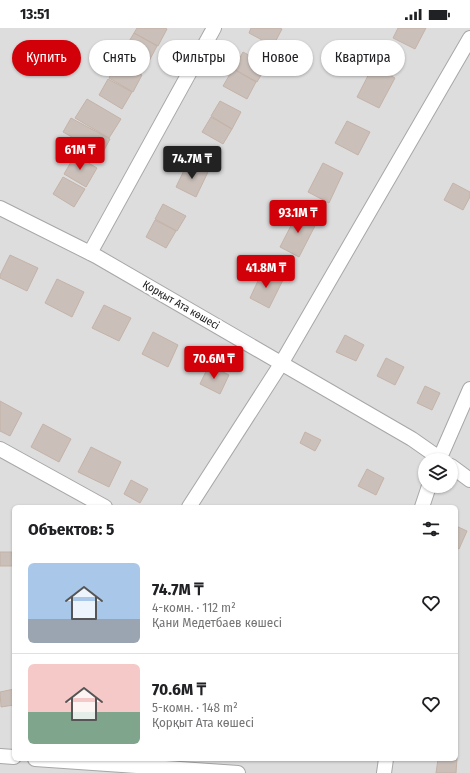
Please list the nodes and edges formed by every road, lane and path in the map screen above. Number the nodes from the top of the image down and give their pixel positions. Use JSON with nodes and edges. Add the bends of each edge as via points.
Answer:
{"nodes":[{"id":1,"x":214,"y":28,"type":"edge"},
{"id":2,"x":470,"y":38,"type":"edge"},
{"id":3,"x":0,"y":208,"type":"edge"},
{"id":4,"x":90,"y":253,"type":"junction"},
{"id":5,"x":281,"y":364,"type":"junction"},
{"id":6,"x":470,"y":389,"type":"edge"},
{"id":7,"x":0,"y":449,"type":"edge"},
{"id":8,"x":432,"y":453,"type":"edge"},
{"id":9,"x":446,"y":453,"type":"edge"},
{"id":10,"x":458,"y":472,"type":"edge"},
{"id":11,"x":470,"y":480,"type":"edge"},
{"id":12,"x":427,"y":493,"type":"edge"},
{"id":13,"x":101,"y":505,"type":"edge"},
{"id":14,"x":191,"y":505,"type":"edge"},
{"id":15,"x":423,"y":505,"type":"edge"},
{"id":16,"x":0,"y":756,"type":"edge"},
{"id":17,"x":12,"y":757,"type":"edge"},
{"id":18,"x":57,"y":761,"type":"edge"},
{"id":19,"x":386,"y":761,"type":"edge"},
{"id":20,"x":169,"y":771,"type":"edge"},
{"id":21,"x":238,"y":773,"type":"edge"},
{"id":22,"x":384,"y":773,"type":"edge"}],
"edges":[{"from":1,"to":4,"type":"street"},
{"from":2,"to":5,"type":"street"},
{"from":3,"to":4,"type":"street","name":"Қорқыт Ата көшесі"},
{"from":4,"to":5,"type":"street","name":"Қорқыт Ата көшесі"},
{"from":5,"to":8,"type":"street","name":"Қорқыт Ата көшесі","via":[[412,439]]},
{"from":5,"to":14,"type":"street"},
{"from":6,"to":9,"type":"street"},
{"from":7,"to":13,"type":"street"},
{"from":10,"to":11,"type":"street","name":"Қорқыт Ата көшесі"},
{"from":12,"to":15,"type":"street"},
{"from":16,"to":17,"type":"street"},
{"from":18,"to":20,"type":"street"},
{"from":19,"to":22,"type":"street"},
{"from":20,"to":21,"type":"street"}]}
